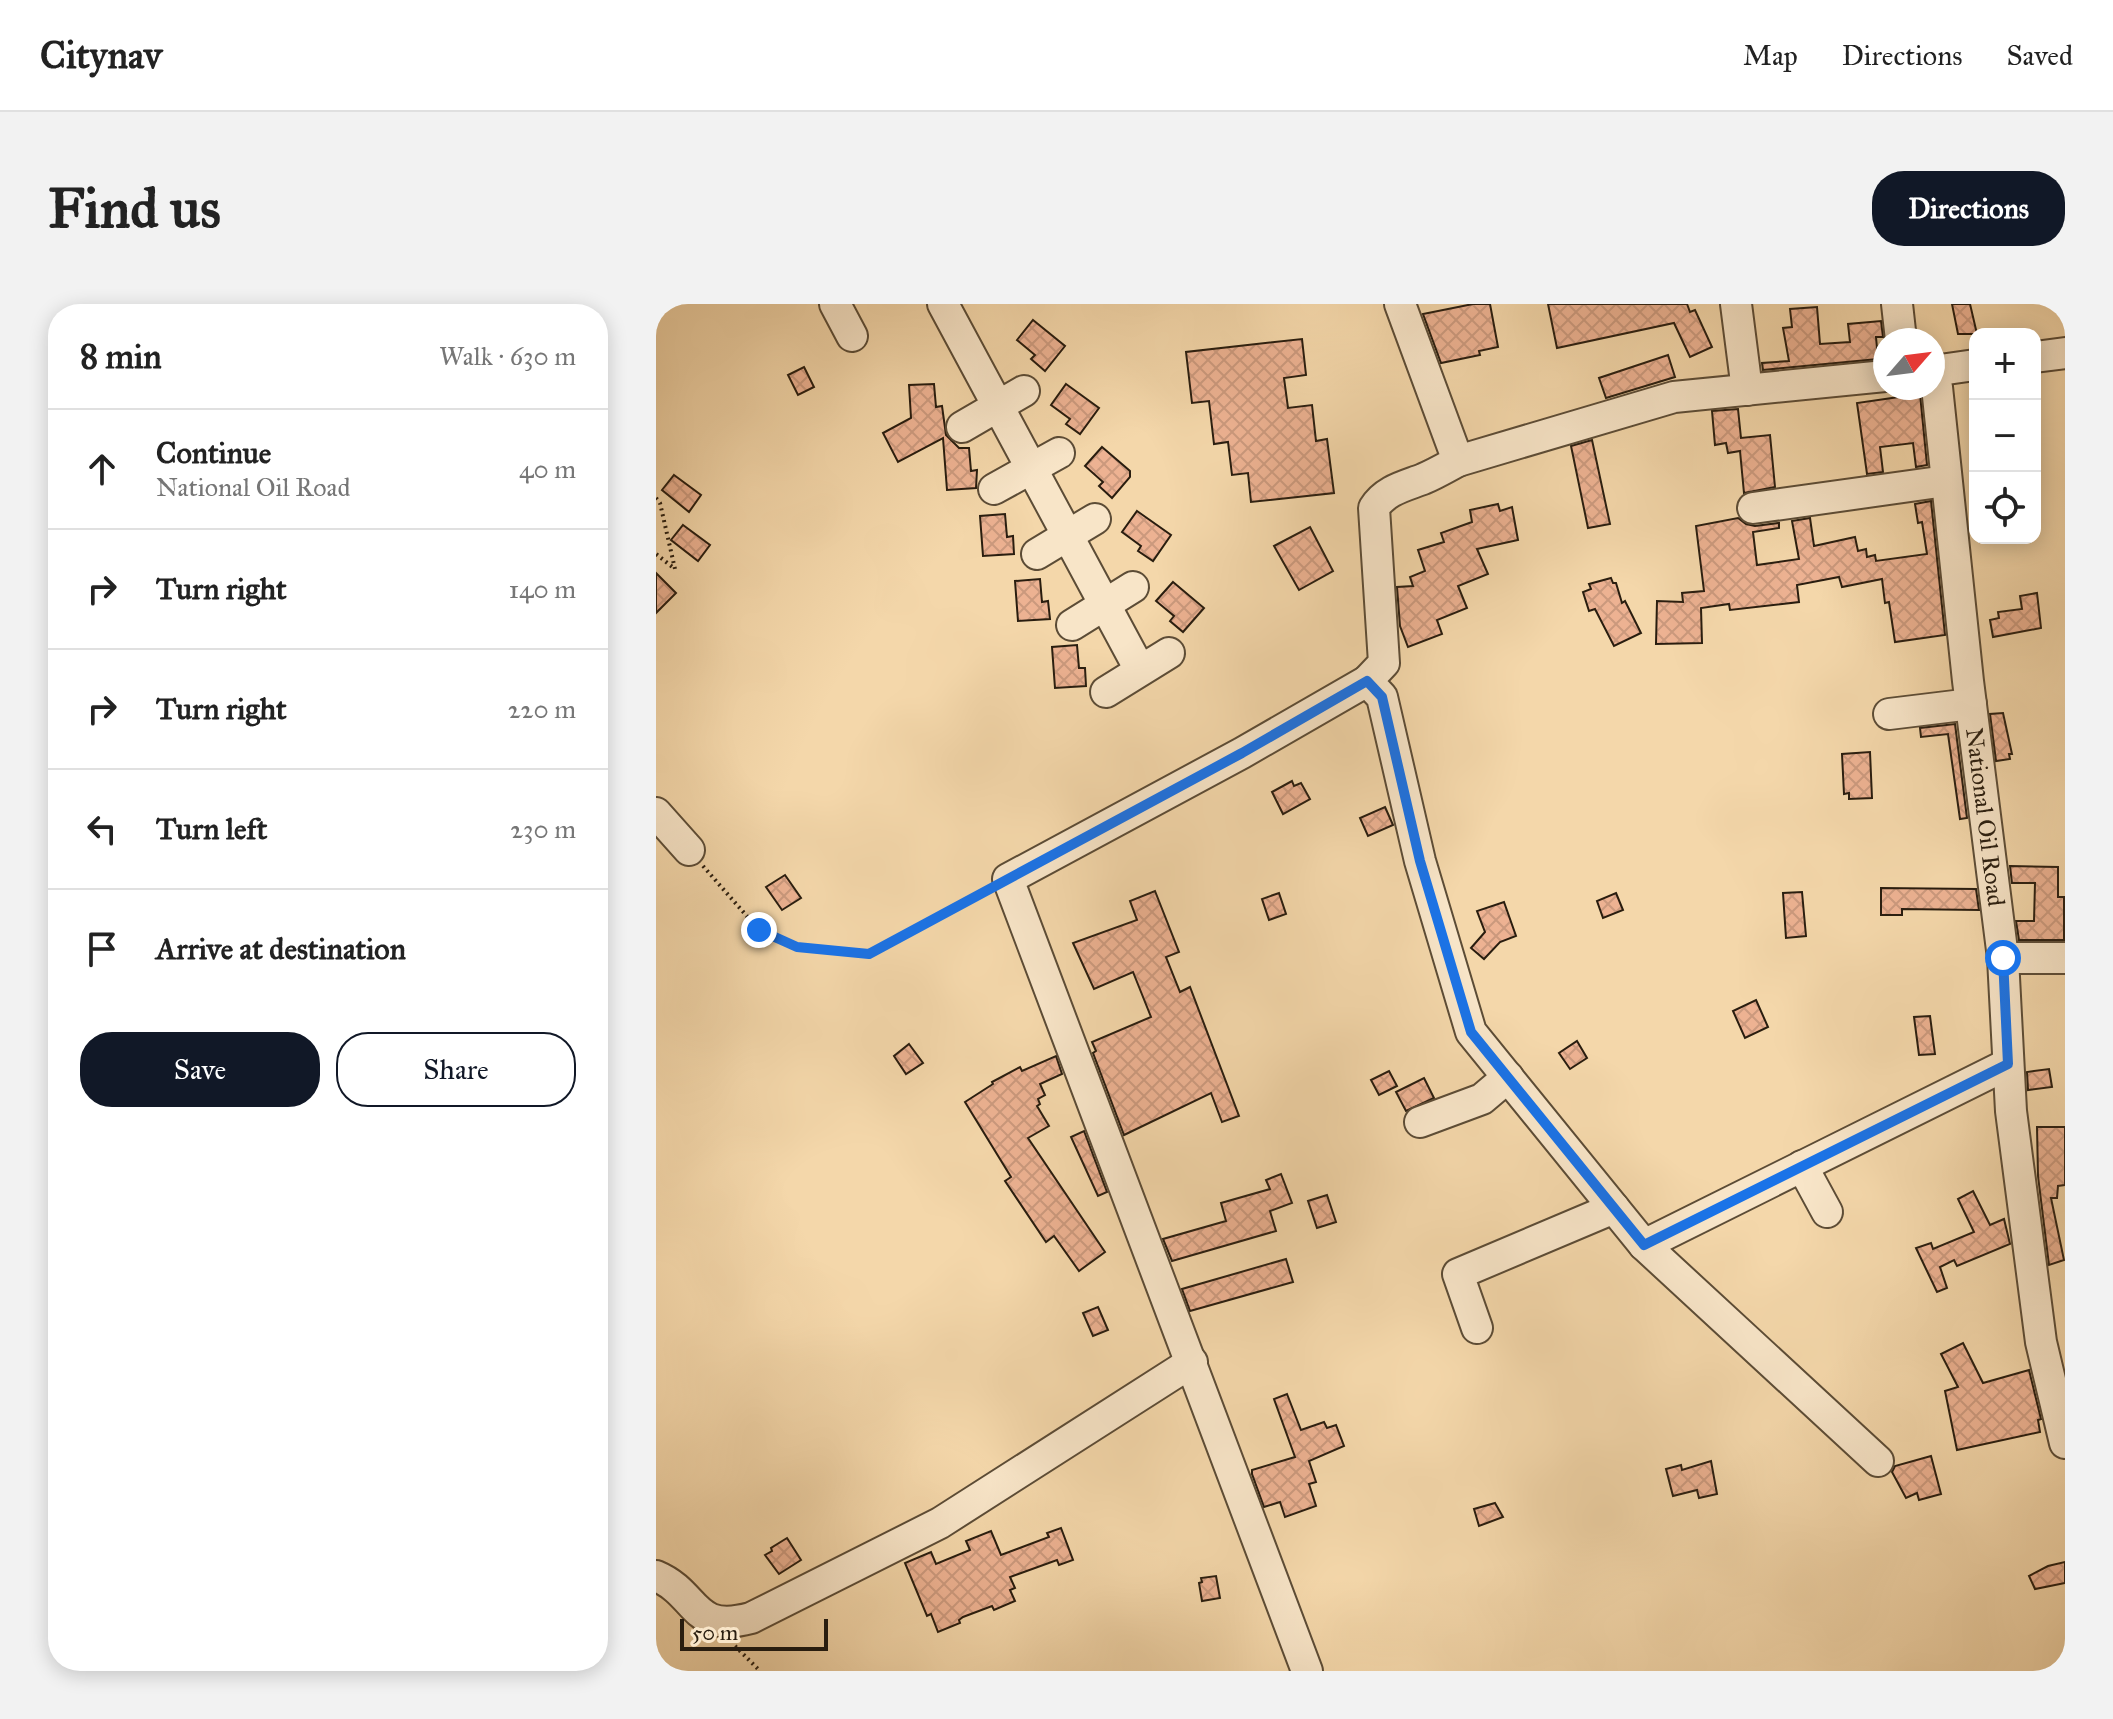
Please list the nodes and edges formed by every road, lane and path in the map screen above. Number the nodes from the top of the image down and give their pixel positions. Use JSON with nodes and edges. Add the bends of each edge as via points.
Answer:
{"nodes":[{"id":1,"x":1400,"y":304,"type":"edge"},
{"id":2,"x":1736,"y":304,"type":"edge"},
{"id":3,"x":1897,"y":304,"type":"edge"},
{"id":4,"x":840,"y":306,"type":"edge"},
{"id":5,"x":954,"y":308,"type":"edge"},
{"id":6,"x":1900,"y":328,"type":"edge"},
{"id":7,"x":852,"y":336,"type":"dead end"},
{"id":8,"x":2065,"y":353,"type":"edge"},
{"id":9,"x":2041,"y":356,"type":"edge"},
{"id":10,"x":1969,"y":366,"type":"edge"},
{"id":11,"x":1945,"y":369,"type":"edge"},
{"id":12,"x":1873,"y":377,"type":"edge"},
{"id":13,"x":1747,"y":390,"type":"junction"},
{"id":14,"x":1024,"y":391,"type":"dead end"},
{"id":15,"x":1938,"y":400,"type":"edge"},
{"id":16,"x":998,"y":406,"type":"junction"},
{"id":17,"x":962,"y":427,"type":"dead end"},
{"id":18,"x":1059,"y":453,"type":"dead end"},
{"id":19,"x":1458,"y":461,"type":"junction"},
{"id":20,"x":1032,"y":469,"type":"junction"},
{"id":21,"x":1946,"y":481,"type":"junction"},
{"id":22,"x":994,"y":489,"type":"dead end"},
{"id":23,"x":656,"y":498,"type":"edge"},
{"id":24,"x":1753,"y":508,"type":"dead end"},
{"id":25,"x":1095,"y":519,"type":"dead end"},
{"id":26,"x":1068,"y":536,"type":"junction"},
{"id":27,"x":656,"y":554,"type":"edge"},
{"id":28,"x":1037,"y":554,"type":"dead end"},
{"id":29,"x":1133,"y":587,"type":"dead end"},
{"id":30,"x":1104,"y":605,"type":"junction"},
{"id":31,"x":1072,"y":625,"type":"dead end"},
{"id":32,"x":1169,"y":653,"type":"dead end"},
{"id":33,"x":1140,"y":670,"type":"junction"},
{"id":34,"x":1367,"y":681,"type":"junction"},
{"id":35,"x":1106,"y":692,"type":"dead end"},
{"id":36,"x":1971,"y":704,"type":"junction"},
{"id":37,"x":1889,"y":714,"type":"dead end"},
{"id":38,"x":656,"y":813,"type":"edge"},
{"id":39,"x":689,"y":850,"type":"joint"},
{"id":40,"x":1008,"y":879,"type":"junction"},
{"id":41,"x":2003,"y":958,"type":"junction"},
{"id":42,"x":2065,"y":958,"type":"edge"},
{"id":43,"x":2008,"y":1064,"type":"junction"},
{"id":44,"x":1508,"y":1077,"type":"junction"},
{"id":45,"x":1420,"y":1122,"type":"dead end"},
{"id":46,"x":1802,"y":1166,"type":"junction"},
{"id":47,"x":1614,"y":1208,"type":"junction"},
{"id":48,"x":1827,"y":1212,"type":"dead end"},
{"id":49,"x":1644,"y":1245,"type":"junction"},
{"id":50,"x":1477,"y":1328,"type":"dead end"},
{"id":51,"x":1192,"y":1362,"type":"junction"},
{"id":52,"x":2065,"y":1443,"type":"edge"},
{"id":53,"x":1878,"y":1461,"type":"dead end"},
{"id":54,"x":656,"y":1576,"type":"edge"},
{"id":55,"x":730,"y":1624,"type":"junction"},
{"id":56,"x":760,"y":1671,"type":"edge"},
{"id":57,"x":1307,"y":1671,"type":"edge"}],
"edges":[{"from":1,"to":19,"type":"street"},
{"from":2,"to":13,"type":"street"},
{"from":3,"to":6,"type":"street"},
{"from":4,"to":7,"type":"street"},
{"from":5,"to":16,"type":"street"},
{"from":8,"to":9,"type":"street"},
{"from":10,"to":11,"type":"street"},
{"from":12,"to":13,"type":"street"},
{"from":13,"to":19,"type":"street","via":[[1674,397]]},
{"from":14,"to":16,"type":"street"},
{"from":15,"to":21,"type":"street","name":"National Oil Road"},
{"from":16,"to":17,"type":"street"},
{"from":16,"to":20,"type":"street"},
{"from":18,"to":20,"type":"street"},
{"from":19,"to":34,"type":"street","via":[[1402,486],[1374,508],[1384,663]]},
{"from":20,"to":22,"type":"street"},
{"from":20,"to":26,"type":"street"},
{"from":21,"to":24,"type":"street"},
{"from":21,"to":36,"type":"street","name":"National Oil Road"},
{"from":23,"to":27,"type":"path","via":[[675,569]]},
{"from":25,"to":26,"type":"street"},
{"from":26,"to":28,"type":"street"},
{"from":26,"to":30,"type":"street"},
{"from":29,"to":30,"type":"street"},
{"from":30,"to":31,"type":"street"},
{"from":30,"to":33,"type":"street"},
{"from":32,"to":33,"type":"street"},
{"from":33,"to":35,"type":"street"},
{"from":34,"to":40,"type":"street"},
{"from":34,"to":44,"type":"street","via":[[1382,697],[1420,861],[1471,1032]]},
{"from":36,"to":37,"type":"street"},
{"from":36,"to":41,"type":"street","name":"National Oil Road"},
{"from":38,"to":39,"type":"street"},
{"from":39,"to":40,"type":"path","via":[[759,930],[797,947],[869,954]]},
{"from":40,"to":51,"type":"street"},
{"from":41,"to":42,"type":"street"},
{"from":41,"to":43,"type":"street","name":"National Oil Road"},
{"from":43,"to":46,"type":"street"},
{"from":43,"to":52,"type":"street","name":"National Oil Road","via":[[2041,1342]]},
{"from":44,"to":45,"type":"street","via":[[1482,1099]]},
{"from":44,"to":47,"type":"street"},
{"from":46,"to":48,"type":"street"},
{"from":46,"to":49,"type":"street"},
{"from":47,"to":49,"type":"street"},
{"from":47,"to":50,"type":"street","via":[[1458,1274]]},
{"from":49,"to":53,"type":"street"},
{"from":51,"to":55,"type":"street","via":[[940,1523]]},
{"from":51,"to":57,"type":"street"},
{"from":54,"to":55,"type":"street","via":[[707,1617]]},
{"from":55,"to":56,"type":"path","via":[[736,1647]]}]}
